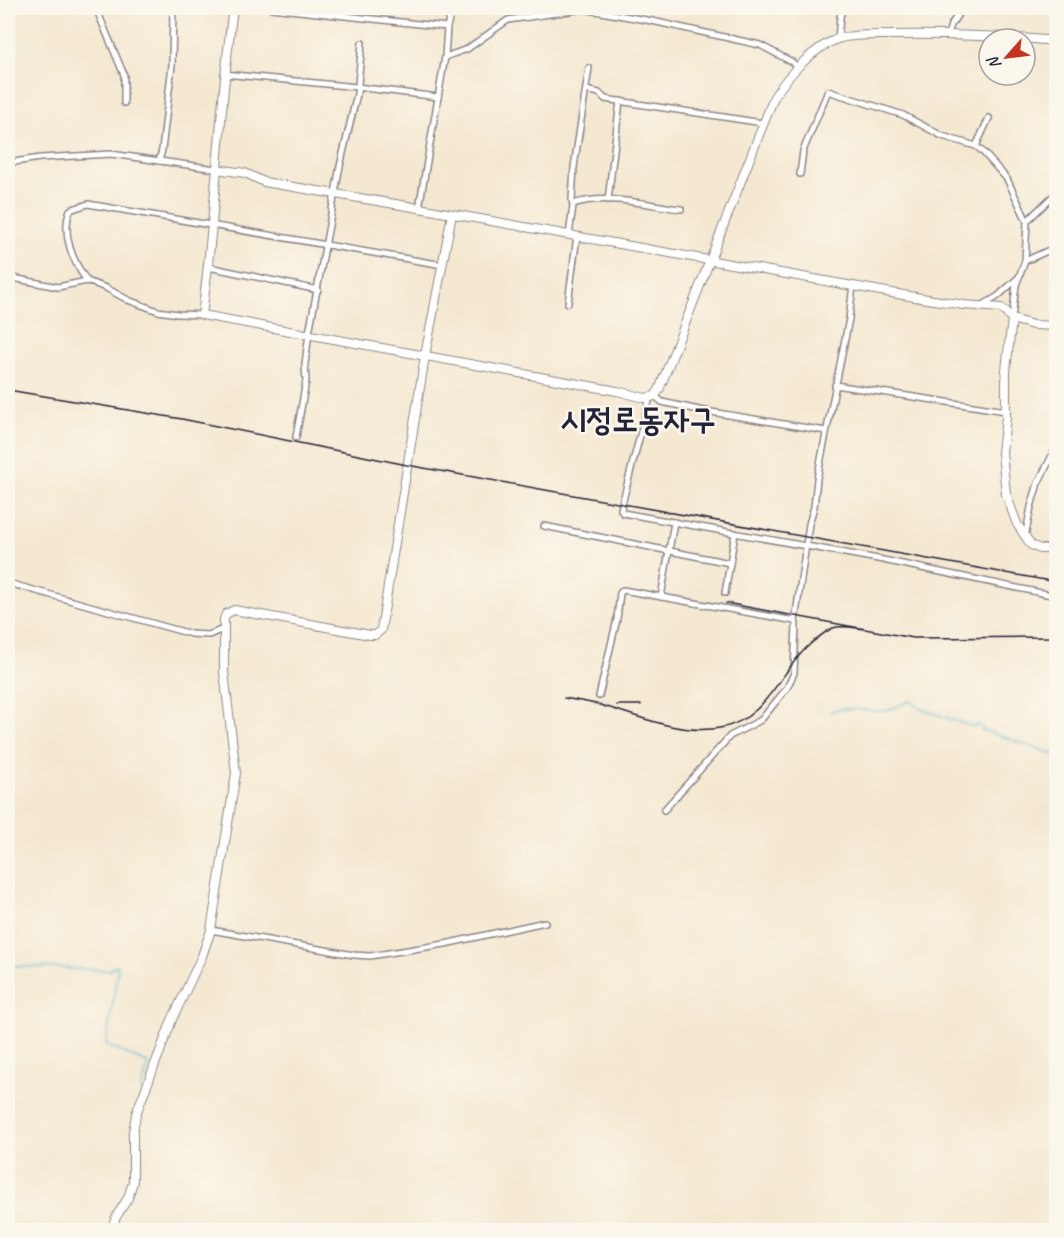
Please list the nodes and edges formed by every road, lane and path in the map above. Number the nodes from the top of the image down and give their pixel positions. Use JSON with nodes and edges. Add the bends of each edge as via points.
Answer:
{"nodes":[{"id":1,"x":96,"y":8,"type":"edge"},
{"id":2,"x":173,"y":8,"type":"edge"},
{"id":3,"x":233,"y":8,"type":"edge"},
{"id":4,"x":271,"y":8,"type":"edge"},
{"id":5,"x":453,"y":8,"type":"edge"},
{"id":6,"x":840,"y":8,"type":"edge"},
{"id":7,"x":962,"y":8,"type":"edge"},
{"id":8,"x":447,"y":27,"type":"junction"},
{"id":9,"x":948,"y":34,"type":"junction"},
{"id":10,"x":838,"y":39,"type":"junction"},
{"id":11,"x":1056,"y":41,"type":"edge"},
{"id":12,"x":362,"y":43,"type":"dead end"},
{"id":13,"x":445,"y":57,"type":"junction"},
{"id":14,"x":589,"y":68,"type":"dead end"},
{"id":15,"x":798,"y":68,"type":"junction"},
{"id":16,"x":224,"y":74,"type":"junction"},
{"id":17,"x":357,"y":87,"type":"junction"},
{"id":18,"x":586,"y":90,"type":"junction"},
{"id":19,"x":438,"y":98,"type":"junction"},
{"id":20,"x":620,"y":101,"type":"junction"},
{"id":21,"x":124,"y":103,"type":"dead end"},
{"id":22,"x":989,"y":118,"type":"dead end"},
{"id":23,"x":763,"y":123,"type":"junction"},
{"id":24,"x":976,"y":147,"type":"junction"},
{"id":25,"x":159,"y":161,"type":"junction"},
{"id":26,"x":8,"y":163,"type":"edge"},
{"id":27,"x":216,"y":170,"type":"junction"},
{"id":28,"x":800,"y":174,"type":"dead end"},
{"id":29,"x":1056,"y":193,"type":"edge"},
{"id":30,"x":335,"y":194,"type":"junction"},
{"id":31,"x":608,"y":200,"type":"junction"},
{"id":32,"x":573,"y":204,"type":"junction"},
{"id":33,"x":419,"y":208,"type":"junction"},
{"id":34,"x":681,"y":209,"type":"dead end"},
{"id":35,"x":452,"y":214,"type":"junction"},
{"id":36,"x":1027,"y":221,"type":"junction"},
{"id":37,"x":213,"y":225,"type":"junction"},
{"id":38,"x":573,"y":236,"type":"junction"},
{"id":39,"x":327,"y":245,"type":"junction"},
{"id":40,"x":1056,"y":247,"type":"edge"},
{"id":41,"x":710,"y":260,"type":"junction"},
{"id":42,"x":1025,"y":261,"type":"junction"},
{"id":43,"x":443,"y":265,"type":"junction"},
{"id":44,"x":209,"y":267,"type":"junction"},
{"id":45,"x":8,"y":277,"type":"edge"},
{"id":46,"x":1019,"y":277,"type":"junction"},
{"id":47,"x":87,"y":281,"type":"junction"},
{"id":48,"x":853,"y":285,"type":"junction"},
{"id":49,"x":318,"y":290,"type":"junction"},
{"id":50,"x":568,"y":303,"type":"dead end"},
{"id":51,"x":980,"y":306,"type":"junction"},
{"id":52,"x":202,"y":315,"type":"junction"},
{"id":53,"x":1012,"y":319,"type":"junction"},
{"id":54,"x":1056,"y":326,"type":"edge"},
{"id":55,"x":309,"y":333,"type":"junction"},
{"id":56,"x":425,"y":356,"type":"junction"},
{"id":57,"x":836,"y":385,"type":"junction"},
{"id":58,"x":652,"y":397,"type":"junction"},
{"id":59,"x":1006,"y":411,"type":"junction"},
{"id":60,"x":826,"y":431,"type":"junction"},
{"id":61,"x":296,"y":437,"type":"dead end"},
{"id":62,"x":1056,"y":448,"type":"edge"},
{"id":63,"x":674,"y":522,"type":"junction"},
{"id":64,"x":544,"y":526,"type":"dead end"},
{"id":65,"x":735,"y":533,"type":"junction"},
{"id":66,"x":1025,"y":538,"type":"junction"},
{"id":67,"x":807,"y":547,"type":"junction"},
{"id":68,"x":1056,"y":549,"type":"edge"},
{"id":69,"x":668,"y":551,"type":"junction"},
{"id":70,"x":730,"y":563,"type":"junction"},
{"id":71,"x":8,"y":583,"type":"edge"},
{"id":72,"x":725,"y":593,"type":"dead end"},
{"id":73,"x":1056,"y":596,"type":"edge"},
{"id":74,"x":661,"y":597,"type":"junction"},
{"id":75,"x":795,"y":621,"type":"junction"},
{"id":76,"x":223,"y":629,"type":"junction"},
{"id":77,"x":599,"y":696,"type":"dead end"},
{"id":78,"x":664,"y":810,"type":"dead end"},
{"id":79,"x":545,"y":922,"type":"dead end"},
{"id":80,"x":211,"y":930,"type":"junction"},
{"id":81,"x":111,"y":1230,"type":"edge"}],
"edges":[{"from":1,"to":21,"type":"street","via":[[124,75]]},
{"from":2,"to":25,"type":"street","via":[[172,65]]},
{"from":3,"to":16,"type":"street"},
{"from":4,"to":8,"type":"street"},
{"from":5,"to":8,"type":"street"},
{"from":6,"to":10,"type":"street"},
{"from":7,"to":9,"type":"street"},
{"from":8,"to":13,"type":"street"},
{"from":9,"to":10,"type":"street"},
{"from":9,"to":11,"type":"street"},
{"from":10,"to":15,"type":"street"},
{"from":12,"to":17,"type":"street"},
{"from":13,"to":15,"type":"street","via":[[467,49],[508,20],[584,9],[760,45]]},
{"from":13,"to":19,"type":"street"},
{"from":14,"to":18,"type":"street"},
{"from":15,"to":23,"type":"street","via":[[774,97]]},
{"from":16,"to":17,"type":"street"},
{"from":16,"to":27,"type":"street"},
{"from":17,"to":19,"type":"street"},
{"from":17,"to":30,"type":"street"},
{"from":18,"to":20,"type":"street"},
{"from":18,"to":32,"type":"street","via":[[574,166]]},
{"from":19,"to":33,"type":"street"},
{"from":20,"to":23,"type":"street"},
{"from":20,"to":31,"type":"street"},
{"from":22,"to":24,"type":"street"},
{"from":23,"to":41,"type":"street"},
{"from":24,"to":28,"type":"street","via":[[942,136],[903,115],[828,91],[803,151]]},
{"from":24,"to":36,"type":"street","via":[[1007,179]]},
{"from":25,"to":26,"type":"street","via":[[97,154]]},
{"from":25,"to":27,"type":"street"},
{"from":27,"to":30,"type":"street"},
{"from":27,"to":37,"type":"street"},
{"from":29,"to":36,"type":"street"},
{"from":30,"to":33,"type":"street"},
{"from":30,"to":39,"type":"street"},
{"from":31,"to":32,"type":"street"},
{"from":31,"to":34,"type":"street"},
{"from":32,"to":38,"type":"street"},
{"from":33,"to":35,"type":"street"},
{"from":35,"to":38,"type":"street"},
{"from":35,"to":43,"type":"street"},
{"from":36,"to":42,"type":"street"},
{"from":37,"to":39,"type":"street"},
{"from":37,"to":44,"type":"street"},
{"from":37,"to":47,"type":"street","via":[[88,204],[70,210],[69,244]]},
{"from":38,"to":41,"type":"street"},
{"from":38,"to":50,"type":"street"},
{"from":39,"to":43,"type":"street"},
{"from":39,"to":49,"type":"street"},
{"from":40,"to":42,"type":"street"},
{"from":41,"to":48,"type":"street"},
{"from":41,"to":58,"type":"street","via":[[659,390]]},
{"from":42,"to":46,"type":"street"},
{"from":43,"to":56,"type":"street"},
{"from":44,"to":49,"type":"street"},
{"from":44,"to":52,"type":"street"},
{"from":45,"to":47,"type":"street","via":[[58,286]]},
{"from":46,"to":51,"type":"street"},
{"from":46,"to":53,"type":"street"},
{"from":47,"to":52,"type":"street","via":[[158,311]]},
{"from":48,"to":51,"type":"street"},
{"from":48,"to":57,"type":"street"},
{"from":49,"to":55,"type":"street"},
{"from":51,"to":53,"type":"street","via":[[1001,308]]},
{"from":52,"to":55,"type":"street"},
{"from":53,"to":54,"type":"street"},
{"from":53,"to":59,"type":"street"},
{"from":55,"to":56,"type":"street"},
{"from":55,"to":61,"type":"street"},
{"from":56,"to":58,"type":"street"},
{"from":56,"to":76,"type":"street","via":[[381,630],[370,635],[234,610],[226,614]]},
{"from":57,"to":59,"type":"street"},
{"from":57,"to":60,"type":"street"},
{"from":58,"to":60,"type":"street","via":[[699,410]]},
{"from":58,"to":63,"type":"street","via":[[621,510]]},
{"from":59,"to":66,"type":"street","via":[[1002,468],[1006,494]]},
{"from":60,"to":67,"type":"street"},
{"from":62,"to":66,"type":"street","via":[[1038,483]]},
{"from":63,"to":65,"type":"street"},
{"from":63,"to":69,"type":"street"},
{"from":64,"to":69,"type":"street"},
{"from":65,"to":67,"type":"street"},
{"from":65,"to":70,"type":"street"},
{"from":66,"to":68,"type":"street","via":[[1035,547]]},
{"from":67,"to":73,"type":"street"},
{"from":67,"to":75,"type":"street"},
{"from":69,"to":70,"type":"street"},
{"from":69,"to":74,"type":"street"},
{"from":70,"to":72,"type":"street"},
{"from":71,"to":76,"type":"street","via":[[191,634],[209,635]]},
{"from":74,"to":75,"type":"street"},
{"from":74,"to":77,"type":"street","via":[[621,591]]},
{"from":75,"to":78,"type":"street","via":[[794,673],[787,688],[761,720],[730,736]]},
{"from":76,"to":80,"type":"street","via":[[236,772]]},
{"from":79,"to":80,"type":"street","via":[[370,956]]},
{"from":80,"to":81,"type":"street","via":[[136,1114],[133,1182]]}]}
